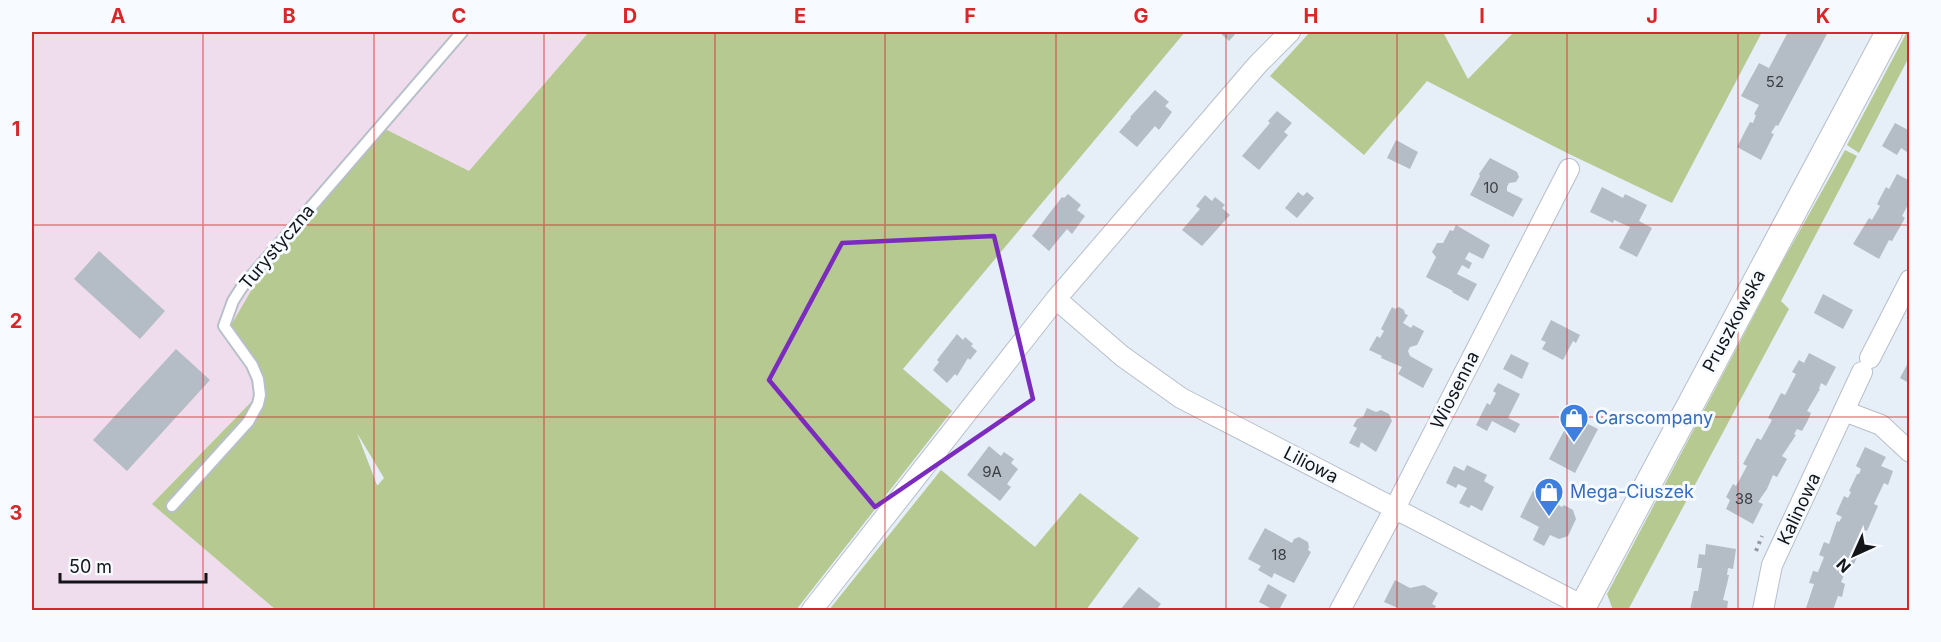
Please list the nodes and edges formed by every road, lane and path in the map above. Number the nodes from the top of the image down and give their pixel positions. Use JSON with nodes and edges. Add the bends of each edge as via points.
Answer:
{"nodes":[{"id":1,"x":462,"y":32,"type":"edge"},
{"id":2,"x":1290,"y":32,"type":"edge"},
{"id":3,"x":1889,"y":32,"type":"edge"},
{"id":4,"x":1569,"y":169,"type":"dead end"},
{"id":5,"x":1910,"y":280,"type":"edge"},
{"id":6,"x":1056,"y":299,"type":"junction"},
{"id":7,"x":1844,"y":411,"type":"junction"},
{"id":8,"x":1910,"y":452,"type":"edge"},
{"id":9,"x":172,"y":506,"type":"dead end"},
{"id":10,"x":1395,"y":508,"type":"junction"},
{"id":11,"x":1582,"y":608,"type":"edge"},
{"id":12,"x":813,"y":610,"type":"edge"},
{"id":13,"x":1340,"y":610,"type":"edge"},
{"id":14,"x":1763,"y":610,"type":"edge"}],
"edges":[{"from":1,"to":9,"type":"lane","name":"Turystyczna","via":[[237,294],[224,326],[252,364],[258,379],[258,404],[248,422]]},
{"from":2,"to":6,"type":"street"},
{"from":3,"to":11,"type":"street","name":"Pruszkowska"},
{"from":4,"to":10,"type":"street","name":"Wiosenna"},
{"from":5,"to":7,"type":"street","name":"Kalinowa"},
{"from":6,"to":10,"type":"street","name":"Liliowa","via":[[1122,357],[1181,398]]},
{"from":6,"to":12,"type":"street"},
{"from":7,"to":8,"type":"street","via":[[1881,424]]},
{"from":7,"to":14,"type":"street","name":"Kalinowa","via":[[1772,565]]},
{"from":10,"to":11,"type":"street","name":"Liliowa"},
{"from":10,"to":13,"type":"street","name":"Wiosenna"}]}
